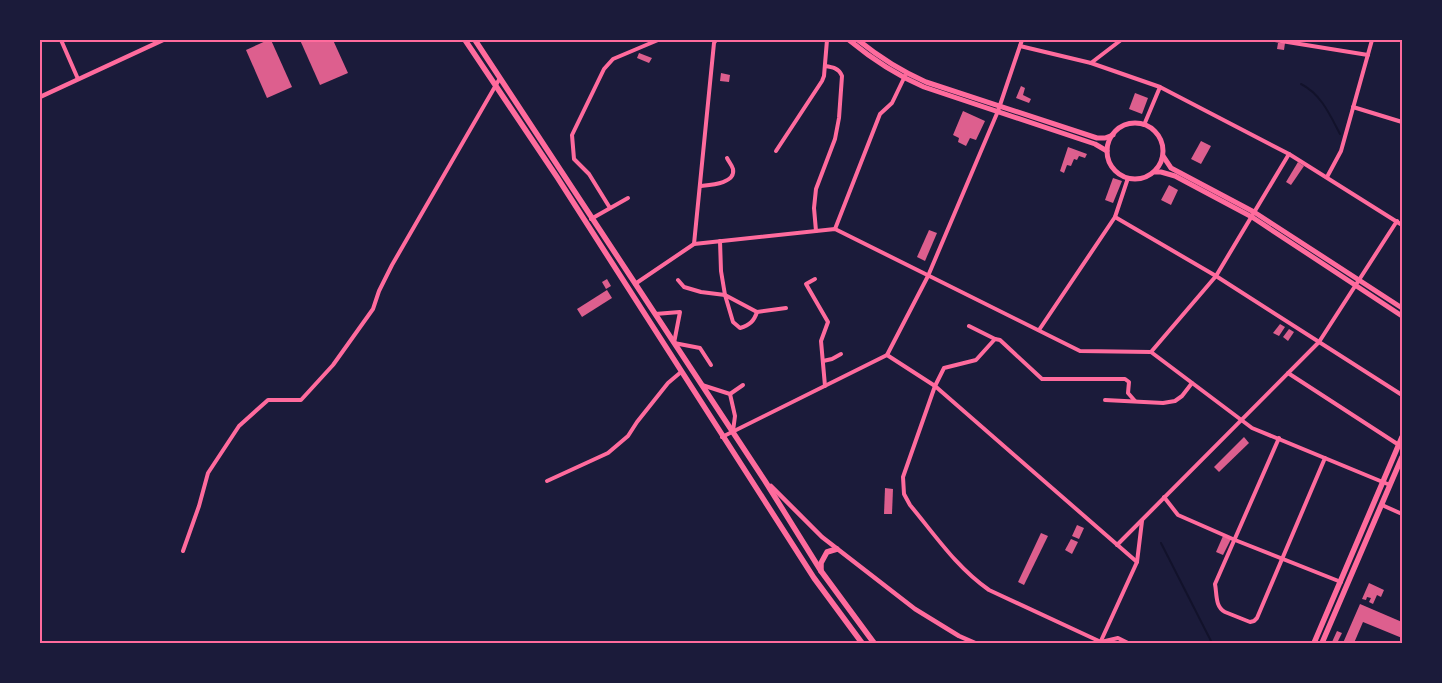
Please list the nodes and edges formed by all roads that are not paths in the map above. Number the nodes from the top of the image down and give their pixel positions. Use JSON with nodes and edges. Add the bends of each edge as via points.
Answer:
{"nodes":[{"id":1,"x":61,"y":40,"type":"edge"},
{"id":2,"x":162,"y":40,"type":"edge"},
{"id":3,"x":465,"y":40,"type":"edge"},
{"id":4,"x":475,"y":40,"type":"edge"},
{"id":5,"x":658,"y":40,"type":"edge"},
{"id":6,"x":716,"y":40,"type":"edge"},
{"id":7,"x":827,"y":40,"type":"edge"},
{"id":8,"x":848,"y":40,"type":"edge"},
{"id":9,"x":858,"y":40,"type":"edge"},
{"id":10,"x":1022,"y":40,"type":"edge"},
{"id":11,"x":1121,"y":40,"type":"edge"},
{"id":12,"x":1275,"y":40,"type":"edge"},
{"id":13,"x":1372,"y":40,"type":"edge"},
{"id":14,"x":1020,"y":46,"type":"junction"},
{"id":15,"x":1368,"y":55,"type":"junction"},
{"id":16,"x":1091,"y":63,"type":"junction"},
{"id":17,"x":825,"y":66,"type":"junction"},
{"id":18,"x":905,"y":76,"type":"junction"},
{"id":19,"x":500,"y":78,"type":"junction"},
{"id":20,"x":78,"y":79,"type":"junction"},
{"id":21,"x":495,"y":86,"type":"junction"},
{"id":22,"x":1160,"y":87,"type":"junction"},
{"id":23,"x":40,"y":97,"type":"edge"},
{"id":24,"x":999,"y":108,"type":"junction"},
{"id":25,"x":1353,"y":108,"type":"junction"},
{"id":26,"x":1402,"y":122,"type":"edge"},
{"id":27,"x":1144,"y":125,"type":"junction"},
{"id":28,"x":1113,"y":135,"type":"junction"},
{"id":29,"x":776,"y":151,"type":"dead end"},
{"id":30,"x":1107,"y":151,"type":"junction"},
{"id":31,"x":1289,"y":154,"type":"junction"},
{"id":32,"x":1163,"y":156,"type":"junction"},
{"id":33,"x":727,"y":158,"type":"dead end"},
{"id":34,"x":1155,"y":172,"type":"junction"},
{"id":35,"x":1327,"y":177,"type":"junction"},
{"id":36,"x":1128,"y":178,"type":"junction"},
{"id":37,"x":700,"y":186,"type":"junction"},
{"id":38,"x":572,"y":190,"type":"junction"},
{"id":39,"x":565,"y":191,"type":"junction"},
{"id":40,"x":628,"y":198,"type":"dead end"},
{"id":41,"x":610,"y":208,"type":"junction"},
{"id":42,"x":1253,"y":214,"type":"junction"},
{"id":43,"x":1115,"y":216,"type":"junction"},
{"id":44,"x":592,"y":219,"type":"junction"},
{"id":45,"x":1397,"y":221,"type":"junction"},
{"id":46,"x":1402,"y":225,"type":"edge"},
{"id":47,"x":835,"y":229,"type":"junction"},
{"id":48,"x":816,"y":231,"type":"junction"},
{"id":49,"x":720,"y":241,"type":"junction"},
{"id":50,"x":694,"y":244,"type":"junction"},
{"id":51,"x":928,"y":276,"type":"junction"},
{"id":52,"x":1216,"y":276,"type":"junction"},
{"id":53,"x":815,"y":279,"type":"dead end"},
{"id":54,"x":1359,"y":279,"type":"junction"},
{"id":55,"x":678,"y":280,"type":"dead end"},
{"id":56,"x":635,"y":284,"type":"junction"},
{"id":57,"x":1356,"y":285,"type":"junction"},
{"id":58,"x":725,"y":295,"type":"junction"},
{"id":59,"x":786,"y":308,"type":"dead end"},
{"id":60,"x":1402,"y":308,"type":"edge"},
{"id":61,"x":757,"y":312,"type":"junction"},
{"id":62,"x":655,"y":314,"type":"junction"},
{"id":63,"x":1402,"y":316,"type":"edge"},
{"id":64,"x":969,"y":326,"type":"dead end"},
{"id":65,"x":1039,"y":330,"type":"junction"},
{"id":66,"x":995,"y":339,"type":"junction"},
{"id":67,"x":1319,"y":342,"type":"junction"},
{"id":68,"x":674,"y":343,"type":"junction"},
{"id":69,"x":1151,"y":352,"type":"junction"},
{"id":70,"x":842,"y":354,"type":"dead end"},
{"id":71,"x":887,"y":355,"type":"junction"},
{"id":72,"x":823,"y":361,"type":"junction"},
{"id":73,"x":711,"y":365,"type":"dead end"},
{"id":74,"x":680,"y":372,"type":"junction"},
{"id":75,"x":1288,"y":373,"type":"junction"},
{"id":76,"x":1192,"y":383,"type":"junction"},
{"id":77,"x":702,"y":385,"type":"junction"},
{"id":78,"x":743,"y":385,"type":"dead end"},
{"id":79,"x":825,"y":386,"type":"junction"},
{"id":80,"x":935,"y":386,"type":"junction"},
{"id":81,"x":1128,"y":393,"type":"junction"},
{"id":82,"x":730,"y":394,"type":"junction"},
{"id":83,"x":1402,"y":395,"type":"edge"},
{"id":84,"x":1106,"y":400,"type":"dead end"},
{"id":85,"x":1124,"y":400,"type":"junction"},
{"id":86,"x":1135,"y":401,"type":"junction"},
{"id":87,"x":1242,"y":420,"type":"junction"},
{"id":88,"x":733,"y":432,"type":"junction"},
{"id":89,"x":722,"y":437,"type":"junction"},
{"id":90,"x":1402,"y":437,"type":"edge"},
{"id":91,"x":1279,"y":438,"type":"junction"},
{"id":92,"x":1400,"y":446,"type":"edge"},
{"id":93,"x":1402,"y":457,"type":"edge"},
{"id":94,"x":1325,"y":458,"type":"junction"},
{"id":95,"x":546,"y":481,"type":"dead end"},
{"id":96,"x":765,"y":481,"type":"junction"},
{"id":97,"x":1383,"y":482,"type":"junction"},
{"id":98,"x":1390,"y":485,"type":"junction"},
{"id":99,"x":1164,"y":497,"type":"junction"},
{"id":100,"x":1382,"y":505,"type":"junction"},
{"id":101,"x":1402,"y":514,"type":"edge"},
{"id":102,"x":1142,"y":520,"type":"junction"},
{"id":103,"x":1234,"y":540,"type":"junction"},
{"id":104,"x":1117,"y":545,"type":"junction"},
{"id":105,"x":837,"y":549,"type":"junction"},
{"id":106,"x":183,"y":552,"type":"dead end"},
{"id":107,"x":1281,"y":559,"type":"junction"},
{"id":108,"x":1137,"y":562,"type":"junction"},
{"id":109,"x":821,"y":571,"type":"junction"},
{"id":110,"x":1340,"y":582,"type":"junction"},
{"id":111,"x":1347,"y":585,"type":"junction"},
{"id":112,"x":1100,"y":642,"type":"edge"},
{"id":113,"x":862,"y":643,"type":"edge"},
{"id":114,"x":874,"y":643,"type":"edge"},
{"id":115,"x":975,"y":643,"type":"edge"},
{"id":116,"x":1128,"y":643,"type":"edge"},
{"id":117,"x":1314,"y":643,"type":"edge"},
{"id":118,"x":1322,"y":643,"type":"edge"}],
"edges":[{"from":1,"to":20,"type":"street"},
{"from":2,"to":20,"type":"street"},
{"from":3,"to":21,"type":"main road"},
{"from":4,"to":19,"type":"main road"},
{"from":5,"to":41,"type":"street","via":[[613,59],[604,69],[572,135],[574,159],[589,174]]},
{"from":6,"to":37,"type":"street"},
{"from":7,"to":17,"type":"street"},
{"from":8,"to":18,"type":"main road"},
{"from":9,"to":18,"type":"main road"},
{"from":10,"to":14,"type":"street"},
{"from":11,"to":16,"type":"street"},
{"from":12,"to":15,"type":"street"},
{"from":13,"to":15,"type":"street"},
{"from":14,"to":16,"type":"street"},
{"from":14,"to":24,"type":"street"},
{"from":15,"to":25,"type":"street"},
{"from":16,"to":22,"type":"street"},
{"from":17,"to":29,"type":"street","via":[[822,81]]},
{"from":17,"to":48,"type":"street","via":[[836,68],[842,76],[836,132],[816,189]]},
{"from":18,"to":24,"type":"main road"},
{"from":18,"to":47,"type":"street","via":[[892,102],[880,114]]},
{"from":19,"to":21,"type":"street"},
{"from":19,"to":38,"type":"main road"},
{"from":20,"to":23,"type":"street"},
{"from":21,"to":39,"type":"main road"},
{"from":21,"to":106,"type":"street","via":[[392,265],[373,309],[333,365],[301,400],[268,400],[239,426],[208,473]]},
{"from":22,"to":27,"type":"street"},
{"from":22,"to":31,"type":"street"},
{"from":24,"to":28,"type":"main road","via":[[1098,138]]},
{"from":24,"to":30,"type":"main road"},
{"from":24,"to":51,"type":"street"},
{"from":25,"to":26,"type":"street"},
{"from":25,"to":35,"type":"street","via":[[1341,151]]},
{"from":27,"to":28,"type":"main road","via":[[1128,124]]},
{"from":27,"to":32,"type":"main road","via":[[1160,138]]},
{"from":28,"to":30,"type":"main road"},
{"from":30,"to":36,"type":"main road","via":[[1112,167]]},
{"from":31,"to":35,"type":"street"},
{"from":31,"to":42,"type":"street"},
{"from":32,"to":34,"type":"main road"},
{"from":32,"to":42,"type":"main road","via":[[1171,168]]},
{"from":33,"to":37,"type":"street","via":[[733,170],[730,178],[715,185]]},
{"from":34,"to":36,"type":"main road","via":[[1140,179]]},
{"from":34,"to":42,"type":"main road","via":[[1175,176]]},
{"from":35,"to":45,"type":"street"},
{"from":36,"to":43,"type":"street"},
{"from":37,"to":50,"type":"street"},
{"from":38,"to":39,"type":"main road"},
{"from":38,"to":44,"type":"main road"},
{"from":39,"to":74,"type":"main road"},
{"from":40,"to":41,"type":"street"},
{"from":41,"to":44,"type":"street"},
{"from":42,"to":52,"type":"street"},
{"from":42,"to":54,"type":"main road"},
{"from":42,"to":57,"type":"main road"},
{"from":43,"to":52,"type":"street"},
{"from":43,"to":65,"type":"street"},
{"from":44,"to":56,"type":"main road"},
{"from":45,"to":46,"type":"street"},
{"from":45,"to":54,"type":"street"},
{"from":47,"to":48,"type":"street"},
{"from":47,"to":51,"type":"street"},
{"from":48,"to":49,"type":"street"},
{"from":49,"to":50,"type":"street"},
{"from":49,"to":58,"type":"street"},
{"from":50,"to":56,"type":"street"},
{"from":51,"to":65,"type":"street"},
{"from":51,"to":71,"type":"street"},
{"from":52,"to":67,"type":"street"},
{"from":52,"to":69,"type":"street"},
{"from":53,"to":72,"type":"street","via":[[806,284],[828,322],[821,341]]},
{"from":54,"to":57,"type":"street"},
{"from":54,"to":60,"type":"main road"},
{"from":55,"to":58,"type":"street","via":[[684,287]]},
{"from":56,"to":62,"type":"main road"},
{"from":57,"to":63,"type":"main road"},
{"from":57,"to":67,"type":"street"},
{"from":58,"to":61,"type":"street"},
{"from":58,"to":61,"type":"street","via":[[733,322],[740,328],[754,321]]},
{"from":59,"to":61,"type":"street"},
{"from":62,"to":68,"type":"main road"},
{"from":62,"to":68,"type":"street","via":[[680,312]]},
{"from":64,"to":66,"type":"street"},
{"from":65,"to":69,"type":"street","via":[[1080,351]]},
{"from":66,"to":80,"type":"street","via":[[976,360],[944,368]]},
{"from":66,"to":81,"type":"street","via":[[1042,378],[1125,379],[1129,382]]},
{"from":67,"to":75,"type":"street"},
{"from":67,"to":83,"type":"street"},
{"from":68,"to":73,"type":"street","via":[[700,348]]},
{"from":68,"to":77,"type":"main road"},
{"from":69,"to":76,"type":"street"},
{"from":70,"to":72,"type":"street"},
{"from":71,"to":79,"type":"street"},
{"from":71,"to":80,"type":"street"},
{"from":72,"to":79,"type":"street"},
{"from":74,"to":89,"type":"main road"},
{"from":74,"to":95,"type":"street","via":[[628,436],[608,453]]},
{"from":75,"to":87,"type":"street"},
{"from":75,"to":92,"type":"street"},
{"from":76,"to":86,"type":"street","via":[[1174,401]]},
{"from":76,"to":87,"type":"street"},
{"from":77,"to":82,"type":"street"},
{"from":77,"to":88,"type":"main road"},
{"from":78,"to":82,"type":"street"},
{"from":79,"to":88,"type":"street"},
{"from":80,"to":104,"type":"street"},
{"from":80,"to":112,"type":"street","via":[[903,477],[904,494],[910,505],[975,580],[989,590]]},
{"from":81,"to":85,"type":"street"},
{"from":81,"to":86,"type":"street"},
{"from":82,"to":88,"type":"street","via":[[735,416]]},
{"from":84,"to":85,"type":"street"},
{"from":85,"to":86,"type":"street"},
{"from":87,"to":91,"type":"street","via":[[1252,428]]},
{"from":87,"to":99,"type":"street"},
{"from":88,"to":89,"type":"street"},
{"from":88,"to":96,"type":"main road"},
{"from":89,"to":113,"type":"main road","via":[[814,578]]},
{"from":90,"to":92,"type":"main road"},
{"from":91,"to":94,"type":"street"},
{"from":91,"to":103,"type":"street"},
{"from":92,"to":97,"type":"main road"},
{"from":93,"to":98,"type":"main road"},
{"from":94,"to":97,"type":"street"},
{"from":94,"to":107,"type":"street"},
{"from":96,"to":105,"type":"street"},
{"from":96,"to":109,"type":"main road"},
{"from":97,"to":98,"type":"street"},
{"from":97,"to":110,"type":"main road"},
{"from":98,"to":100,"type":"main road"},
{"from":99,"to":102,"type":"street"},
{"from":99,"to":103,"type":"street","via":[[1178,515]]},
{"from":100,"to":101,"type":"street"},
{"from":100,"to":111,"type":"main road"},
{"from":102,"to":104,"type":"street"},
{"from":102,"to":108,"type":"street"},
{"from":103,"to":107,"type":"street"},
{"from":103,"to":107,"type":"street","via":[[1215,584],[1218,606],[1250,622],[1257,618]]},
{"from":104,"to":108,"type":"street"},
{"from":105,"to":109,"type":"main road","via":[[827,552]]},
{"from":105,"to":115,"type":"street","via":[[915,609]]},
{"from":107,"to":110,"type":"street"},
{"from":108,"to":112,"type":"street"},
{"from":109,"to":114,"type":"main road"},
{"from":110,"to":111,"type":"street"},
{"from":110,"to":117,"type":"main road"},
{"from":111,"to":118,"type":"main road"},
{"from":112,"to":116,"type":"street","via":[[1118,638]]}]}
